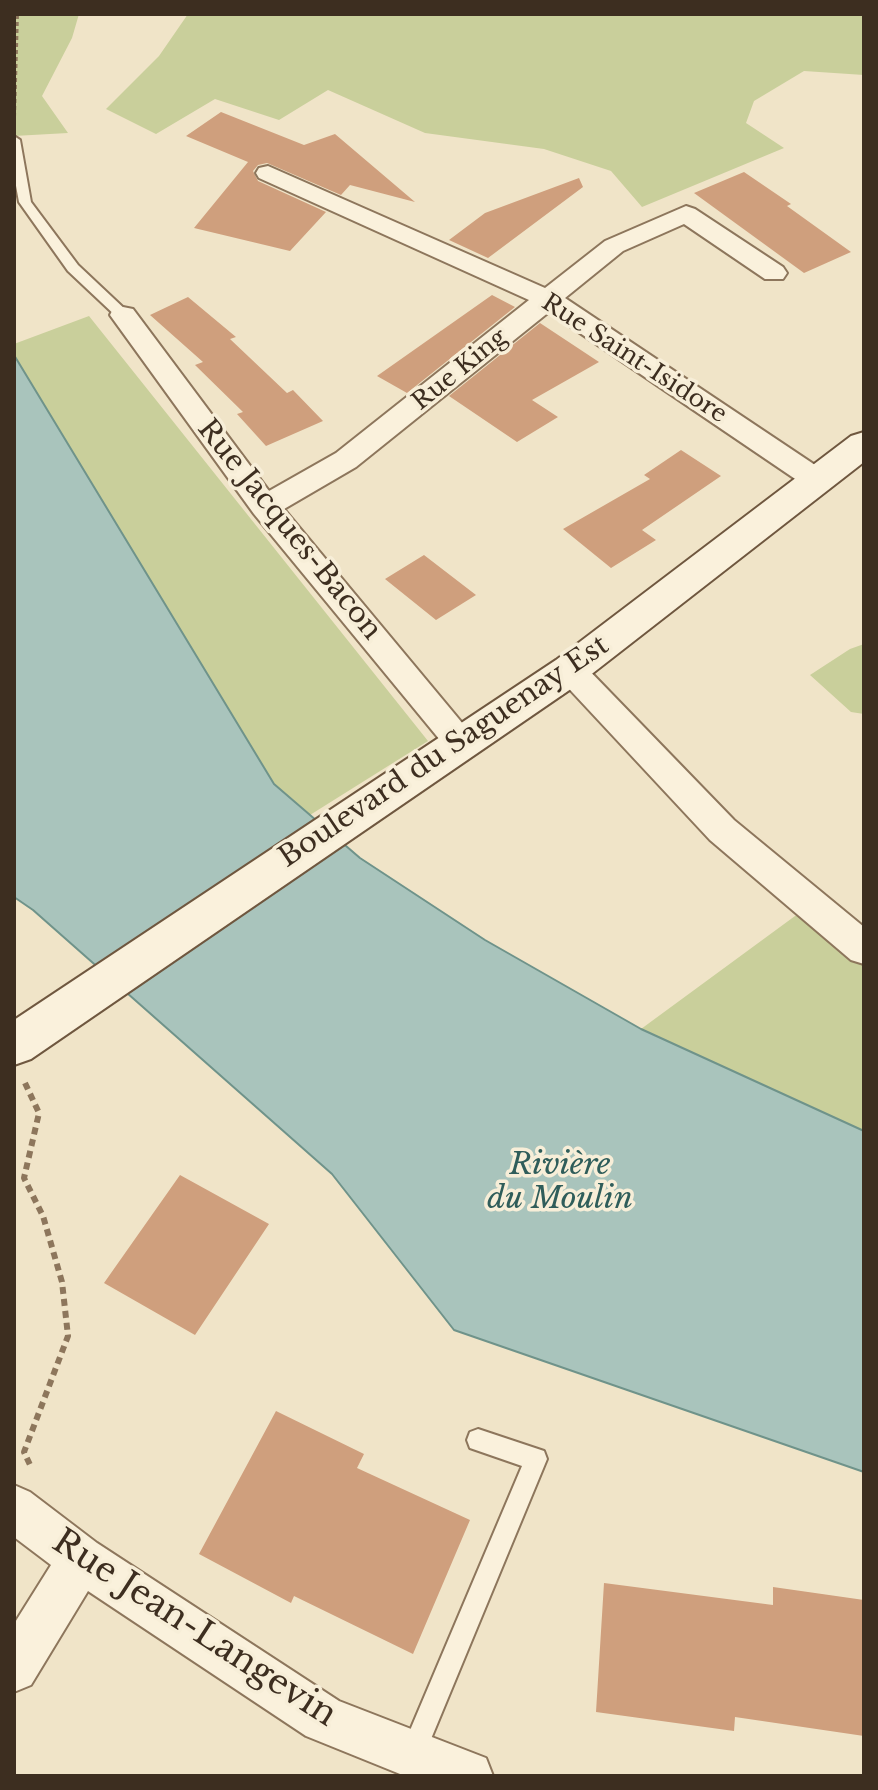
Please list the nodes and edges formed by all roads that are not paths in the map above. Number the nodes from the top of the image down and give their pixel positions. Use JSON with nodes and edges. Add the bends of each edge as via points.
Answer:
{"nodes":[{"id":1,"x":14,"y":140,"type":"edge"},
{"id":2,"x":268,"y":173,"type":"dead end"},
{"id":3,"x":774,"y":273,"type":"dead end"},
{"id":4,"x":548,"y":299,"type":"junction"},
{"id":5,"x":123,"y":315,"type":"joint"},
{"id":6,"x":864,"y":444,"type":"edge"},
{"id":7,"x":817,"y":480,"type":"junction"},
{"id":8,"x":265,"y":507,"type":"junction"},
{"id":9,"x":570,"y":670,"type":"junction"},
{"id":10,"x":461,"y":742,"type":"junction"},
{"id":11,"x":864,"y":949,"type":"edge"},
{"id":12,"x":17,"y":1059,"type":"edge"},
{"id":13,"x":478,"y":1440,"type":"dead end"},
{"id":14,"x":26,"y":1494,"type":"edge"},
{"id":15,"x":81,"y":1559,"type":"junction"},
{"id":16,"x":14,"y":1668,"type":"edge"},
{"id":17,"x":412,"y":1754,"type":"junction"},
{"id":18,"x":468,"y":1776,"type":"edge"}],
"edges":[{"from":1,"to":5,"type":"lane","via":[[25,202],[73,268]]},
{"from":2,"to":4,"type":"street","name":"Rue Saint-Isidore"},
{"from":3,"to":4,"type":"street","name":"Rue King","via":[[686,214],[614,246]]},
{"from":4,"to":7,"type":"street","name":"Rue Saint-Isidore"},
{"from":4,"to":8,"type":"street","name":"Rue King","via":[[346,460]]},
{"from":5,"to":8,"type":"street","name":"Rue Jacques-Bacon"},
{"from":6,"to":7,"type":"main road","name":"Boulevard du Saguenay Est"},
{"from":7,"to":9,"type":"main road","name":"Boulevard du Saguenay Est"},
{"from":8,"to":10,"type":"street","name":"Rue Jacques-Bacon"},
{"from":9,"to":10,"type":"main road","name":"Boulevard du Saguenay Est"},
{"from":9,"to":11,"type":"street","via":[[722,830]]},
{"from":10,"to":12,"type":"main road","name":"Boulevard du Saguenay Est","via":[[53,1019]]},
{"from":13,"to":17,"type":"lane","via":[[536,1459]]},
{"from":14,"to":15,"type":"street","name":"Rue Jean-Langevin"},
{"from":15,"to":16,"type":"street"},
{"from":15,"to":17,"type":"street","name":"Rue Jean-Langevin","via":[[323,1719]]},
{"from":17,"to":18,"type":"street","name":"Rue Jean-Langevin"}]}
